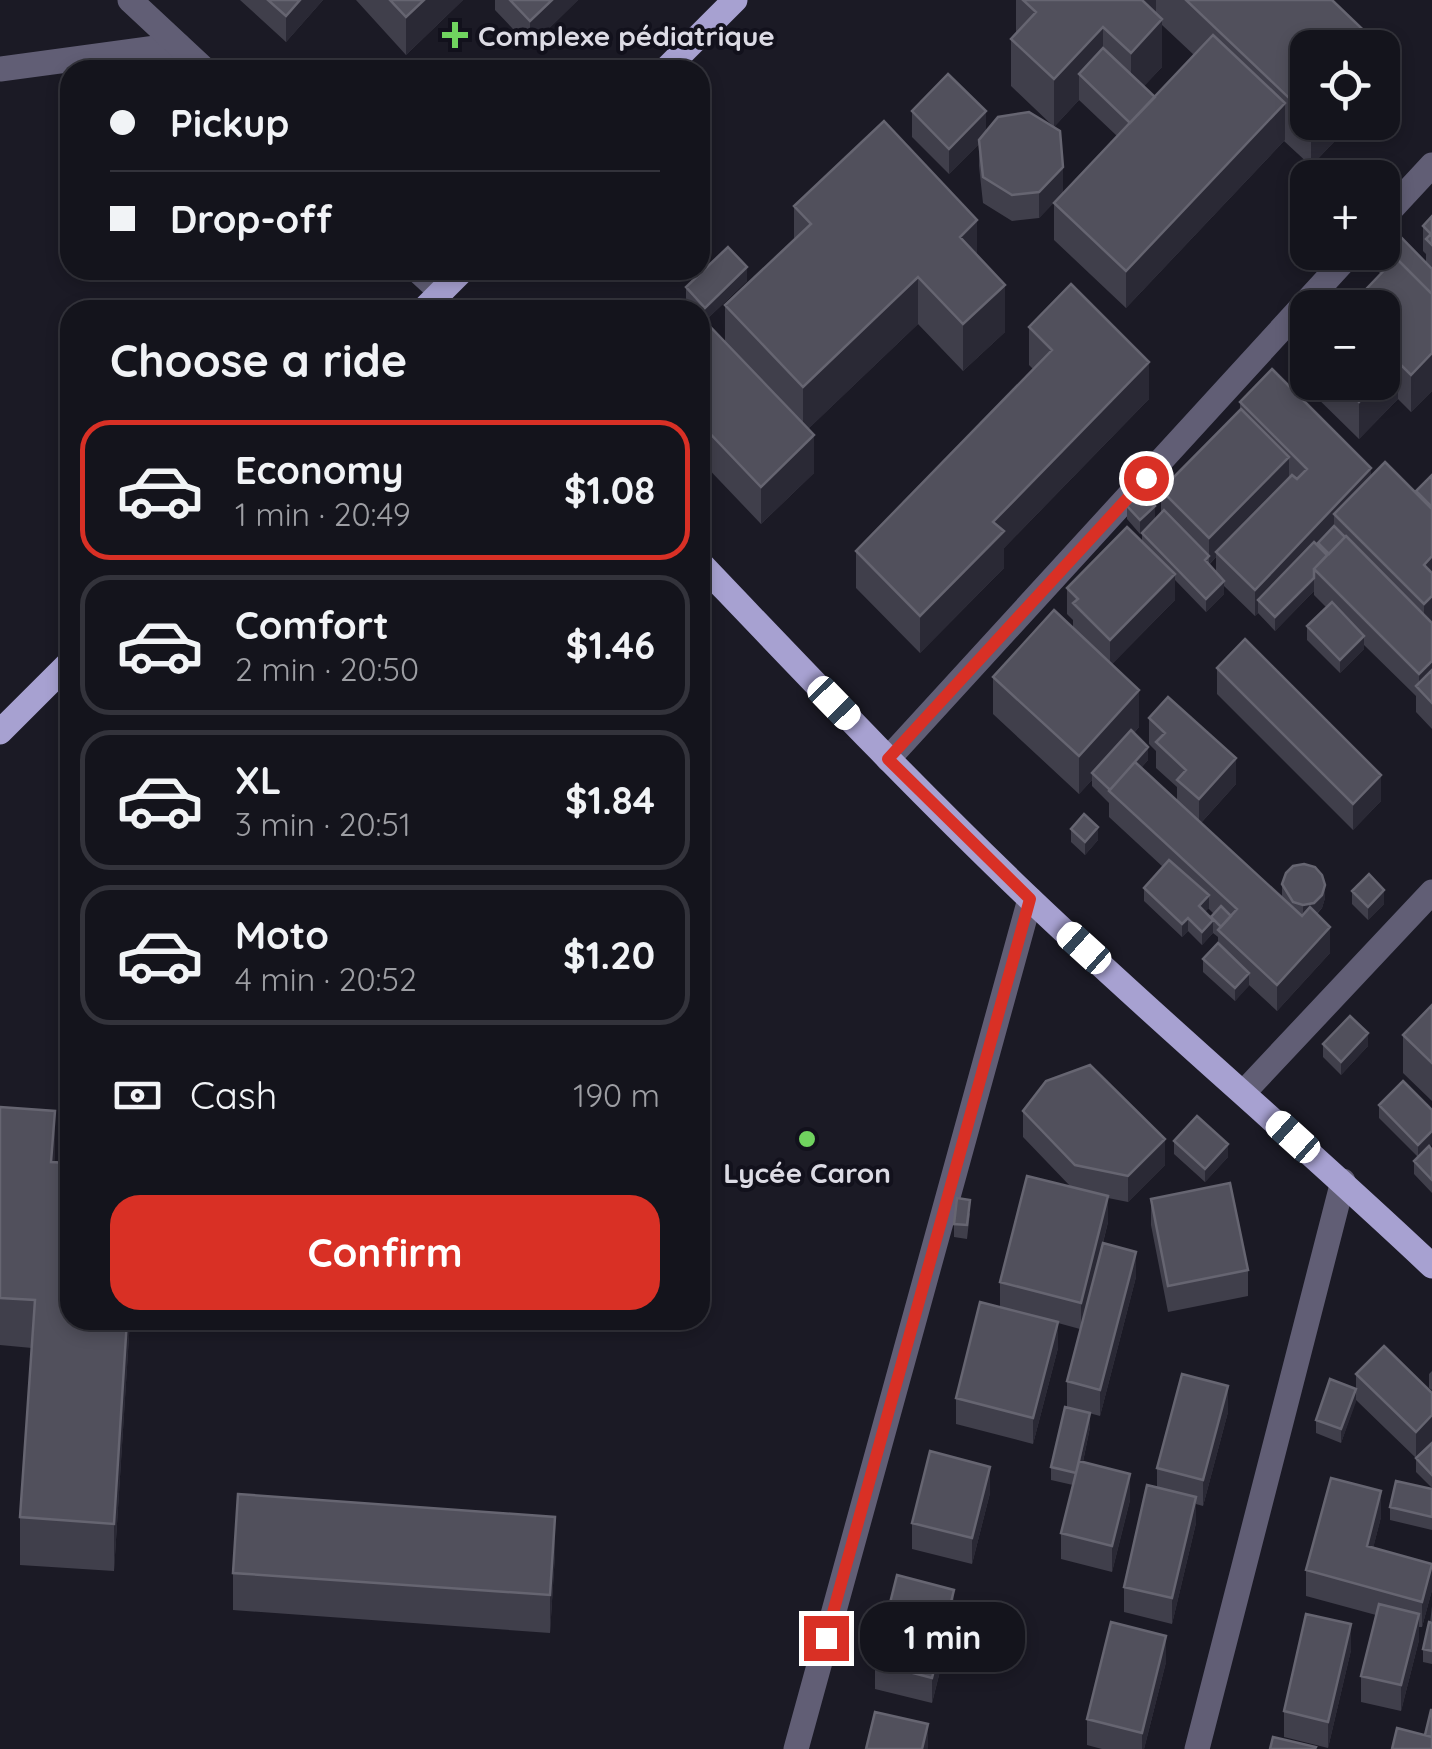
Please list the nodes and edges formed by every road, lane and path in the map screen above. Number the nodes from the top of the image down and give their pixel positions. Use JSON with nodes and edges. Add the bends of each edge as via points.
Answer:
{"nodes":[{"id":1,"x":130,"y":0,"type":"edge"},
{"id":2,"x":736,"y":0,"type":"edge"},
{"id":3,"x":178,"y":45,"type":"junction"},
{"id":4,"x":67,"y":60,"type":"edge"},
{"id":5,"x":194,"y":60,"type":"edge"},
{"id":6,"x":675,"y":60,"type":"edge"},
{"id":7,"x":60,"y":61,"type":"edge"},
{"id":8,"x":0,"y":69,"type":"edge"},
{"id":9,"x":1432,"y":165,"type":"edge"},
{"id":10,"x":1400,"y":200,"type":"edge"},
{"id":11,"x":1336,"y":270,"type":"edge"},
{"id":12,"x":710,"y":573,"type":"edge"},
{"id":13,"x":60,"y":672,"type":"edge"},
{"id":14,"x":0,"y":732,"type":"edge"},
{"id":15,"x":888,"y":759,"type":"junction"},
{"id":16,"x":1432,"y":892,"type":"edge"},
{"id":17,"x":1030,"y":899,"type":"junction"},
{"id":18,"x":1244,"y":1092,"type":"junction"},
{"id":19,"x":1342,"y":1181,"type":"junction"},
{"id":20,"x":1432,"y":1266,"type":"edge"},
{"id":21,"x":796,"y":1749,"type":"edge"},
{"id":22,"x":1197,"y":1749,"type":"edge"}],
"edges":[{"from":1,"to":3,"type":"street"},
{"from":2,"to":6,"type":"main road"},
{"from":3,"to":4,"type":"street"},
{"from":3,"to":5,"type":"street"},
{"from":7,"to":8,"type":"street"},
{"from":9,"to":10,"type":"street"},
{"from":11,"to":15,"type":"street"},
{"from":12,"to":15,"type":"main road"},
{"from":13,"to":14,"type":"main road"},
{"from":15,"to":17,"type":"main road"},
{"from":16,"to":18,"type":"street"},
{"from":17,"to":18,"type":"main road"},
{"from":17,"to":21,"type":"street"},
{"from":18,"to":19,"type":"main road"},
{"from":19,"to":20,"type":"main road"},
{"from":19,"to":22,"type":"street"}]}
